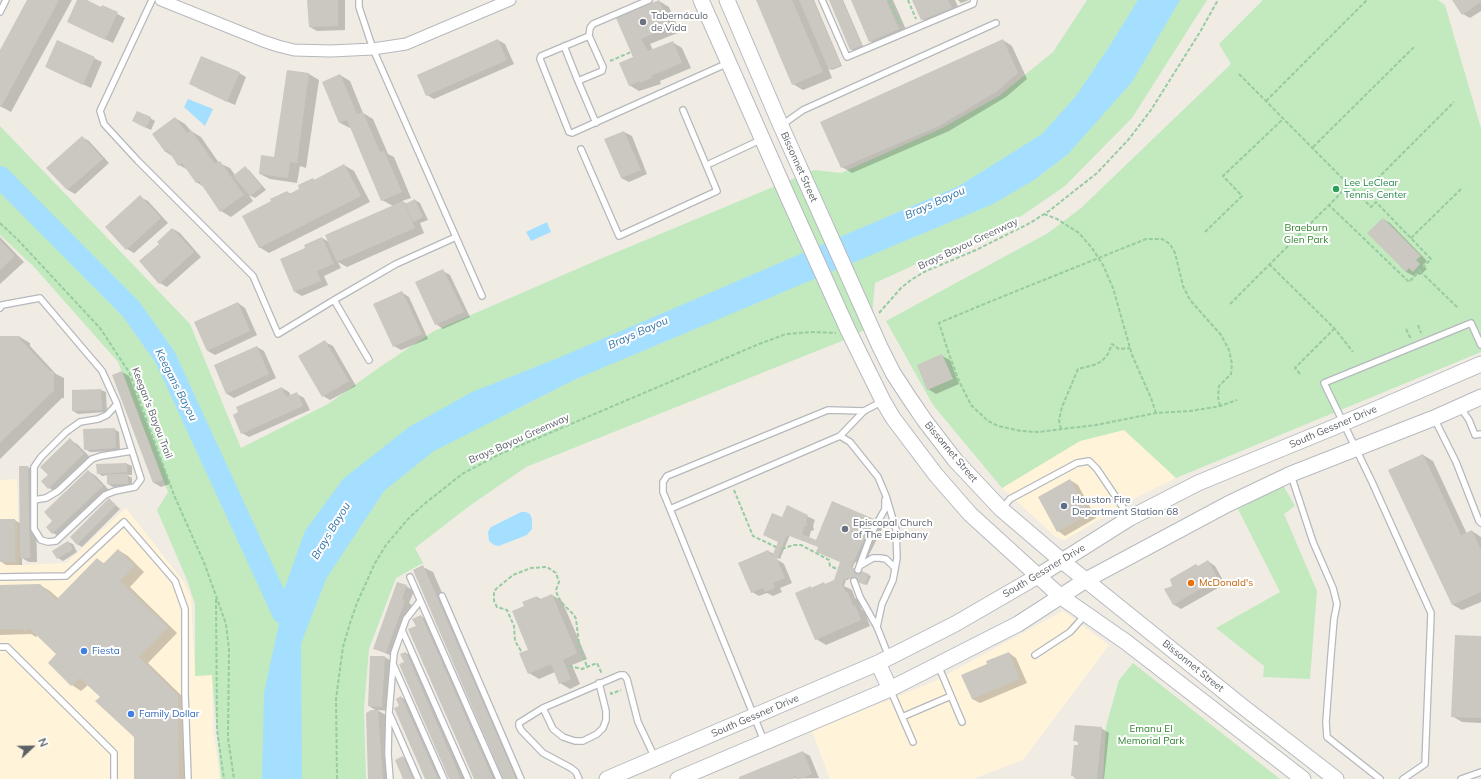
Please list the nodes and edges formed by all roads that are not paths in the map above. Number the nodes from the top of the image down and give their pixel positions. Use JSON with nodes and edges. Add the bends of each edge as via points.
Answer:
{"nodes":[{"id":1,"x":6,"y":0,"type":"edge"},
{"id":2,"x":152,"y":0,"type":"edge"},
{"id":3,"x":161,"y":0,"type":"edge"},
{"id":4,"x":359,"y":0,"type":"edge"},
{"id":5,"x":510,"y":0,"type":"edge"},
{"id":6,"x":649,"y":0,"type":"edge"},
{"id":7,"x":701,"y":0,"type":"edge"},
{"id":8,"x":726,"y":0,"type":"edge"},
{"id":9,"x":822,"y":0,"type":"edge"},
{"id":10,"x":974,"y":0,"type":"edge"},
{"id":11,"x":0,"y":12,"type":"edge"},
{"id":12,"x":996,"y":23,"type":"dead end"},
{"id":13,"x":589,"y":36,"type":"junction"},
{"id":14,"x":564,"y":46,"type":"junction"},
{"id":15,"x":373,"y":49,"type":"junction"},
{"id":16,"x":729,"y":63,"type":"junction"},
{"id":17,"x":578,"y":81,"type":"junction"},
{"id":18,"x":683,"y":110,"type":"dead end"},
{"id":19,"x":596,"y":123,"type":"junction"},
{"id":20,"x":781,"y":126,"type":"junction"},
{"id":21,"x":761,"y":136,"type":"junction"},
{"id":22,"x":581,"y":149,"type":"dead end"},
{"id":23,"x":707,"y":165,"type":"junction"},
{"id":24,"x":456,"y":237,"type":"junction"},
{"id":25,"x":482,"y":296,"type":"dead end"},
{"id":26,"x":334,"y":300,"type":"junction"},
{"id":27,"x":0,"y":308,"type":"edge"},
{"id":28,"x":1481,"y":345,"type":"edge"},
{"id":29,"x":369,"y":360,"type":"dead end"},
{"id":30,"x":1481,"y":364,"type":"edge"},
{"id":31,"x":1481,"y":398,"type":"edge"},
{"id":32,"x":883,"y":401,"type":"junction"},
{"id":33,"x":117,"y":404,"type":"junction"},
{"id":34,"x":1459,"y":407,"type":"junction"},
{"id":35,"x":864,"y":411,"type":"junction"},
{"id":36,"x":1434,"y":418,"type":"junction"},
{"id":37,"x":925,"y":421,"type":"junction"},
{"id":38,"x":1343,"y":423,"type":"junction"},
{"id":39,"x":1481,"y":434,"type":"edge"},
{"id":40,"x":840,"y":436,"type":"junction"},
{"id":41,"x":907,"y":436,"type":"junction"},
{"id":42,"x":1356,"y":449,"type":"junction"},
{"id":43,"x":132,"y":451,"type":"junction"},
{"id":44,"x":1291,"y":474,"type":"junction"},
{"id":45,"x":886,"y":496,"type":"junction"},
{"id":46,"x":34,"y":500,"type":"junction"},
{"id":47,"x":670,"y":509,"type":"junction"},
{"id":48,"x":1002,"y":509,"type":"junction"},
{"id":49,"x":1130,"y":518,"type":"junction"},
{"id":50,"x":1481,"y":523,"type":"edge"},
{"id":51,"x":1062,"y":561,"type":"junction"},
{"id":52,"x":895,"y":568,"type":"junction"},
{"id":53,"x":1038,"y":576,"type":"junction"},
{"id":54,"x":0,"y":577,"type":"edge"},
{"id":55,"x":410,"y":577,"type":"dead end"},
{"id":56,"x":1086,"y":580,"type":"junction"},
{"id":57,"x":854,"y":581,"type":"dead end"},
{"id":58,"x":442,"y":596,"type":"dead end"},
{"id":59,"x":1060,"y":596,"type":"junction"},
{"id":60,"x":420,"y":601,"type":"junction"},
{"id":61,"x":1086,"y":614,"type":"junction"},
{"id":62,"x":877,"y":627,"type":"junction"},
{"id":63,"x":402,"y":630,"type":"junction"},
{"id":64,"x":0,"y":647,"type":"edge"},
{"id":65,"x":1035,"y":655,"type":"dead end"},
{"id":66,"x":884,"y":660,"type":"junction"},
{"id":67,"x":393,"y":664,"type":"junction"},
{"id":68,"x":938,"y":665,"type":"junction"},
{"id":69,"x":599,"y":683,"type":"junction"},
{"id":70,"x":890,"y":689,"type":"junction"},
{"id":71,"x":951,"y":696,"type":"junction"},
{"id":72,"x":1242,"y":706,"type":"junction"},
{"id":73,"x":543,"y":708,"type":"junction"},
{"id":74,"x":389,"y":712,"type":"junction"},
{"id":75,"x":754,"y":716,"type":"junction"},
{"id":76,"x":902,"y":717,"type":"junction"},
{"id":77,"x":962,"y":722,"type":"dead end"},
{"id":78,"x":1229,"y":722,"type":"junction"},
{"id":79,"x":913,"y":742,"type":"dead end"},
{"id":80,"x":764,"y":743,"type":"junction"},
{"id":81,"x":655,"y":758,"type":"junction"},
{"id":82,"x":1481,"y":772,"type":"edge"},
{"id":83,"x":114,"y":779,"type":"edge"},
{"id":84,"x":188,"y":779,"type":"edge"},
{"id":85,"x":390,"y":779,"type":"edge"},
{"id":86,"x":418,"y":779,"type":"edge"},
{"id":87,"x":444,"y":779,"type":"edge"},
{"id":88,"x":468,"y":779,"type":"edge"},
{"id":89,"x":498,"y":779,"type":"edge"},
{"id":90,"x":521,"y":779,"type":"edge"},
{"id":91,"x":579,"y":779,"type":"edge"},
{"id":92,"x":607,"y":779,"type":"edge"},
{"id":93,"x":678,"y":779,"type":"edge"},
{"id":94,"x":1303,"y":779,"type":"edge"},
{"id":95,"x":1336,"y":779,"type":"edge"},
{"id":96,"x":1380,"y":779,"type":"edge"},
{"id":97,"x":1403,"y":779,"type":"edge"},
{"id":98,"x":1461,"y":779,"type":"edge"}],
"edges":[{"from":1,"to":11,"type":"lane"},
{"from":2,"to":26,"type":"lane","via":[[100,111],[104,124],[252,276],[278,334]]},
{"from":3,"to":15,"type":"street","via":[[263,41],[294,50]]},
{"from":4,"to":15,"type":"lane"},
{"from":5,"to":15,"type":"street","via":[[406,44]]},
{"from":6,"to":13,"type":"lane","via":[[593,24]]},
{"from":7,"to":16,"type":"main road"},
{"from":8,"to":20,"type":"main road","name":"Bissonnet Street"},
{"from":9,"to":10,"type":"lane","via":[[847,57],[973,4]]},
{"from":12,"to":20,"type":"lane","via":[[804,110]]},
{"from":13,"to":14,"type":"lane"},
{"from":13,"to":17,"type":"lane","via":[[603,67],[602,71]]},
{"from":14,"to":17,"type":"lane"},
{"from":14,"to":19,"type":"lane","via":[[541,56],[540,59],[569,132]]},
{"from":15,"to":24,"type":"lane"},
{"from":16,"to":19,"type":"lane"},
{"from":16,"to":21,"type":"main road"},
{"from":17,"to":19,"type":"lane"},
{"from":18,"to":23,"type":"lane"},
{"from":20,"to":21,"type":"main road"},
{"from":20,"to":37,"type":"main road","name":"Bissonnet Street","via":[[870,316],[893,373]]},
{"from":21,"to":23,"type":"lane","via":[[756,142]]},
{"from":21,"to":32,"type":"main road","via":[[843,327]]},
{"from":22,"to":23,"type":"lane","via":[[619,236],[717,191]]},
{"from":24,"to":25,"type":"lane"},
{"from":24,"to":26,"type":"lane","via":[[396,264]]},
{"from":26,"to":29,"type":"lane"},
{"from":27,"to":33,"type":"lane","via":[[40,298],[102,371]]},
{"from":28,"to":38,"type":"lane","via":[[1471,323],[1324,383]]},
{"from":30,"to":38,"type":"main road","name":"South Gessner Drive"},
{"from":31,"to":34,"type":"main road"},
{"from":32,"to":35,"type":"lane"},
{"from":32,"to":41,"type":"main road"},
{"from":33,"to":43,"type":"lane"},
{"from":33,"to":46,"type":"lane","via":[[107,415],[80,422],[41,457],[34,467]]},
{"from":34,"to":36,"type":"main road"},
{"from":34,"to":39,"type":"lane","via":[[1469,420],[1475,435]]},
{"from":35,"to":40,"type":"lane"},
{"from":35,"to":47,"type":"lane","via":[[828,410],[667,476],[663,482],[663,492]]},
{"from":36,"to":42,"type":"main road"},
{"from":36,"to":50,"type":"lane","via":[[1456,462]]},
{"from":37,"to":41,"type":"main road"},
{"from":37,"to":48,"type":"main road","name":"Bissonnet Street","via":[[954,460]]},
{"from":38,"to":42,"type":"lane"},
{"from":38,"to":49,"type":"main road","name":"South Gessner Drive","via":[[1198,483]]},
{"from":40,"to":45,"type":"lane","via":[[850,442],[878,477]]},
{"from":40,"to":47,"type":"lane"},
{"from":41,"to":53,"type":"main road","via":[[970,514]]},
{"from":42,"to":44,"type":"main road"},
{"from":42,"to":97,"type":"lane","via":[[1431,614],[1424,764]]},
{"from":43,"to":46,"type":"lane","via":[[92,459],[58,491],[46,498]]},
{"from":43,"to":46,"type":"lane","via":[[141,479],[135,487],[104,495],[56,541],[41,540],[34,529]]},
{"from":44,"to":56,"type":"main road","via":[[1228,504]]},
{"from":44,"to":96,"type":"lane","via":[[1337,604],[1330,661],[1327,737]]},
{"from":45,"to":52,"type":"lane","via":[[896,530]]},
{"from":45,"to":52,"type":"lane","via":[[884,509],[872,532],[860,568],[873,558],[886,559]]},
{"from":47,"to":75,"type":"lane"},
{"from":48,"to":49,"type":"lane","via":[[1010,499],[1077,463],[1088,461],[1097,469]]},
{"from":48,"to":51,"type":"main road","name":"Bissonnet Street"},
{"from":49,"to":51,"type":"main road","name":"South Gessner Drive"},
{"from":51,"to":53,"type":"main road","name":"South Gessner Drive"},
{"from":51,"to":56,"type":"main road","name":"Bissonnet Street"},
{"from":52,"to":62,"type":"lane"},
{"from":53,"to":59,"type":"main road"},
{"from":53,"to":66,"type":"main road","name":"South Gessner Drive","via":[[955,624]]},
{"from":54,"to":84,"type":"lane","via":[[66,576],[124,522],[176,581],[185,609]]},
{"from":55,"to":60,"type":"lane"},
{"from":56,"to":59,"type":"main road"},
{"from":56,"to":72,"type":"main road","name":"Bissonnet Street"},
{"from":57,"to":62,"type":"lane"},
{"from":58,"to":90,"type":"lane"},
{"from":59,"to":61,"type":"main road"},
{"from":59,"to":68,"type":"main road","via":[[1018,624]]},
{"from":60,"to":63,"type":"lane","via":[[406,619]]},
{"from":60,"to":89,"type":"lane"},
{"from":61,"to":65,"type":"lane","via":[[1070,632]]},
{"from":61,"to":78,"type":"main road"},
{"from":62,"to":66,"type":"lane"},
{"from":63,"to":67,"type":"lane"},
{"from":63,"to":88,"type":"lane"},
{"from":64,"to":83,"type":"lane","via":[[7,647],[114,753]]},
{"from":66,"to":70,"type":"main road"},
{"from":66,"to":75,"type":"main road","name":"South Gessner Drive"},
{"from":67,"to":74,"type":"lane"},
{"from":67,"to":87,"type":"lane"},
{"from":68,"to":70,"type":"main road"},
{"from":68,"to":71,"type":"lane"},
{"from":69,"to":73,"type":"lane"},
{"from":69,"to":73,"type":"lane","via":[[606,720],[597,734],[575,741],[563,737],[553,729]]},
{"from":69,"to":81,"type":"lane","via":[[620,675],[625,677],[638,722]]},
{"from":70,"to":76,"type":"lane"},
{"from":70,"to":80,"type":"main road"},
{"from":71,"to":76,"type":"lane"},
{"from":71,"to":77,"type":"lane"},
{"from":72,"to":78,"type":"main road"},
{"from":72,"to":95,"type":"main road","name":"Bissonnet Street"},
{"from":73,"to":91,"type":"lane","via":[[522,720],[519,726],[542,753],[571,768]]},
{"from":74,"to":85,"type":"lane"},
{"from":74,"to":86,"type":"lane"},
{"from":75,"to":80,"type":"lane"},
{"from":75,"to":81,"type":"main road","name":"South Gessner Drive"},
{"from":76,"to":79,"type":"lane"},
{"from":78,"to":94,"type":"main road"},
{"from":80,"to":93,"type":"main road"},
{"from":81,"to":92,"type":"main road","name":"South Gessner Drive"},
{"from":82,"to":98,"type":"lane"}]}
